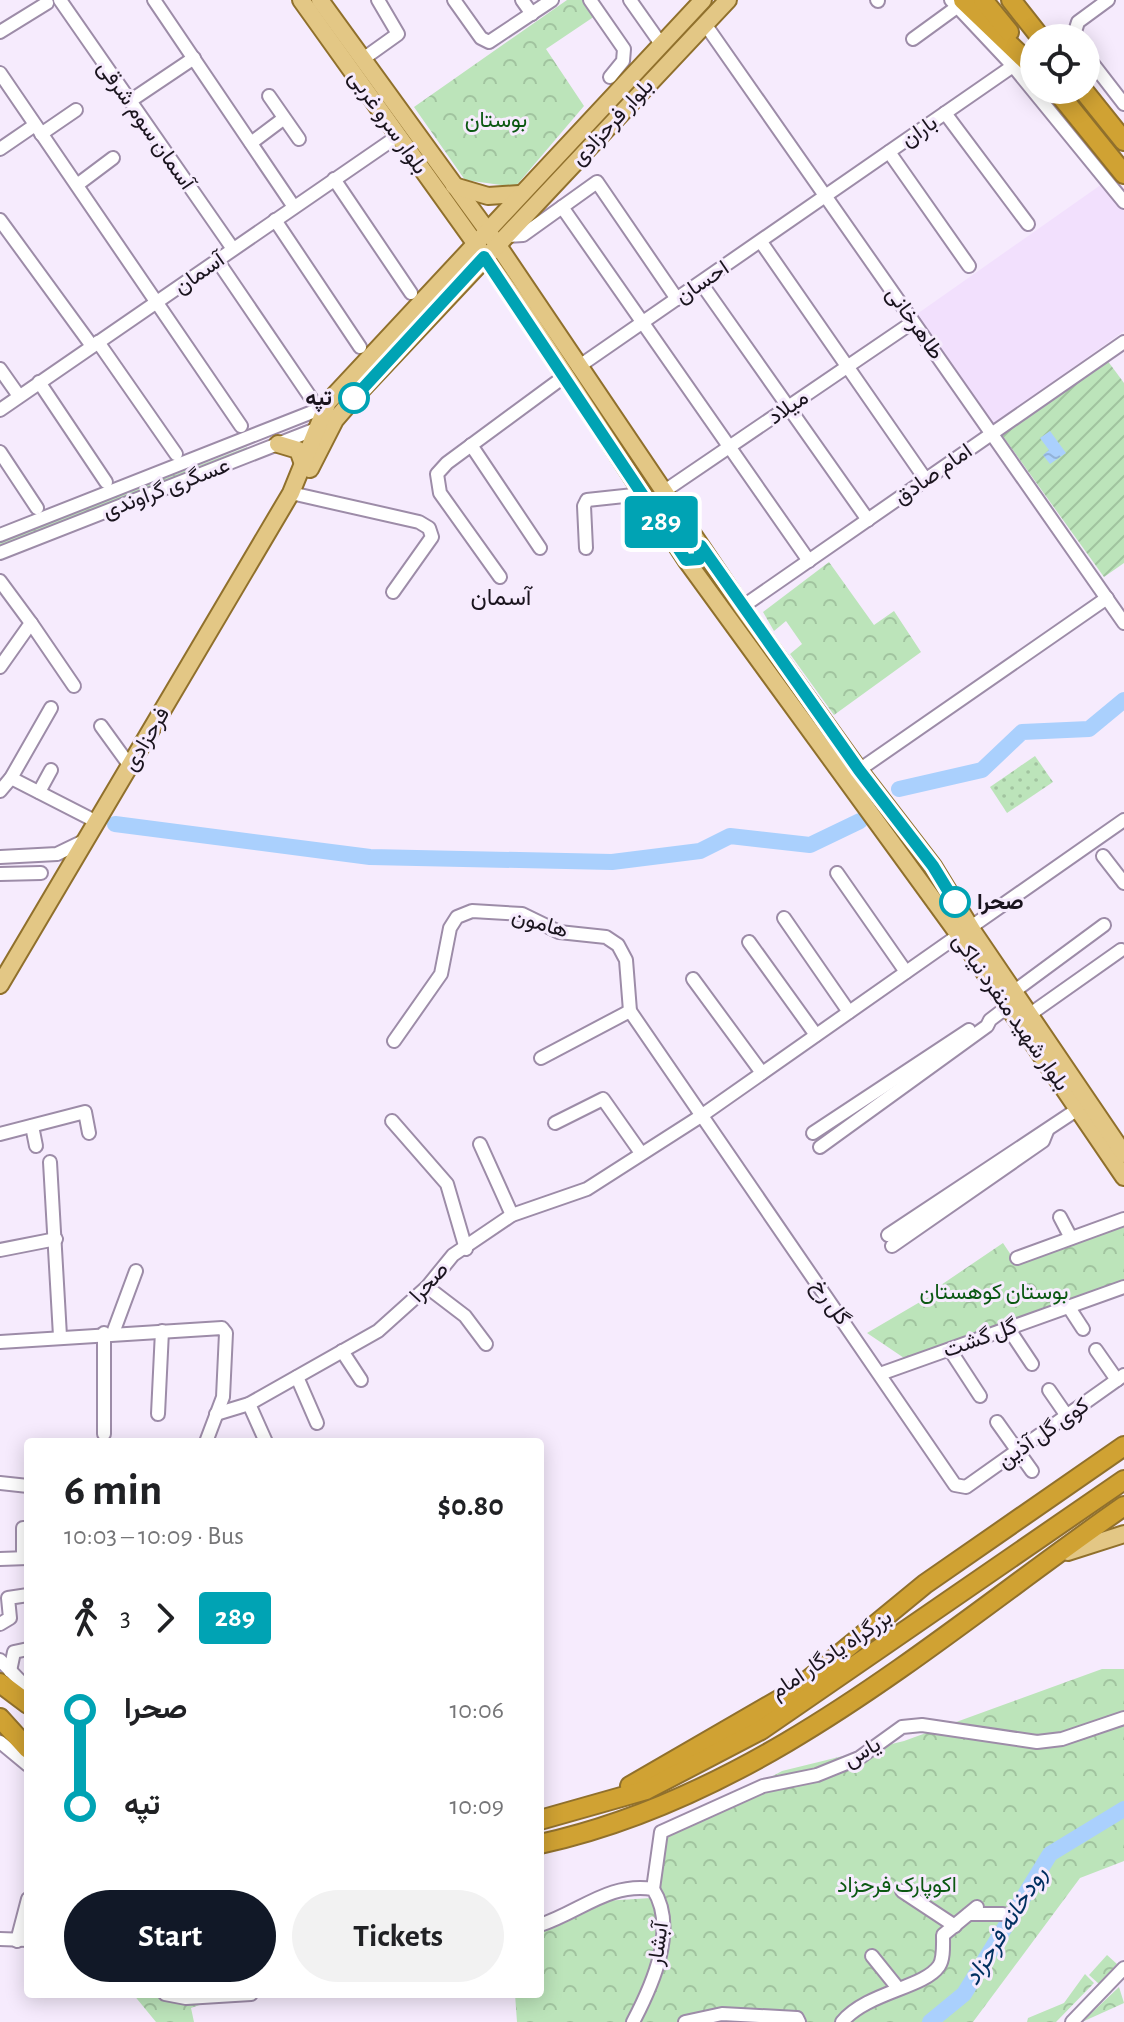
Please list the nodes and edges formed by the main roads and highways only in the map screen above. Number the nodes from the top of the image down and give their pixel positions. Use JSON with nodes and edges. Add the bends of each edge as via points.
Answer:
{"nodes":[{"id":1,"x":301,"y":0,"type":"edge"},
{"id":2,"x":320,"y":0,"type":"edge"},
{"id":3,"x":703,"y":0,"type":"edge"},
{"id":4,"x":728,"y":0,"type":"edge"},
{"id":5,"x":983,"y":0,"type":"edge"},
{"id":6,"x":1011,"y":0,"type":"edge"},
{"id":7,"x":1024,"y":0,"type":"edge"},
{"id":8,"x":957,"y":2,"type":"edge"},
{"id":9,"x":1030,"y":24,"type":"edge"},
{"id":10,"x":1042,"y":24,"type":"edge"},
{"id":11,"x":1020,"y":47,"type":"edge"},
{"id":12,"x":1020,"y":54,"type":"edge"},
{"id":13,"x":1067,"y":104,"type":"edge"},
{"id":14,"x":1094,"y":104,"type":"edge"},
{"id":15,"x":1124,"y":141,"type":"edge"},
{"id":16,"x":561,"y":150,"type":"junction"},
{"id":17,"x":573,"y":163,"type":"junction"},
{"id":18,"x":1124,"y":174,"type":"edge"},
{"id":19,"x":453,"y":186,"type":"junction"},
{"id":20,"x":519,"y":194,"type":"junction"},
{"id":21,"x":486,"y":230,"type":"junction"},
{"id":22,"x":502,"y":240,"type":"junction"},
{"id":23,"x":474,"y":243,"type":"junction"},
{"id":24,"x":484,"y":257,"type":"junction"},
{"id":25,"x":439,"y":295,"type":"junction"},
{"id":26,"x":572,"y":372,"type":"junction"},
{"id":27,"x":324,"y":427,"type":"junction"},
{"id":28,"x":278,"y":444,"type":"road end"},
{"id":29,"x":303,"y":464,"type":"junction"},
{"id":30,"x":291,"y":493,"type":"junction"},
{"id":31,"x":701,"y":546,"type":"junction"},
{"id":32,"x":686,"y":560,"type":"junction"},
{"id":33,"x":883,"y":800,"type":"junction"},
{"id":34,"x":869,"y":813,"type":"junction"},
{"id":35,"x":968,"y":932,"type":"junction"},
{"id":36,"x":0,"y":985,"type":"edge"},
{"id":37,"x":1124,"y":1140,"type":"edge"},
{"id":38,"x":1124,"y":1154,"type":"edge"},
{"id":39,"x":1124,"y":1177,"type":"edge"},
{"id":40,"x":1124,"y":1446,"type":"edge"},
{"id":41,"x":1124,"y":1480,"type":"edge"},
{"id":42,"x":1124,"y":1506,"type":"edge"},
{"id":43,"x":1124,"y":1534,"type":"edge"},
{"id":44,"x":1041,"y":1564,"type":"junction"},
{"id":45,"x":5,"y":1677,"type":"edge"},
{"id":46,"x":24,"y":1699,"type":"edge"},
{"id":47,"x":0,"y":1712,"type":"edge"},
{"id":48,"x":0,"y":1718,"type":"edge"},
{"id":49,"x":24,"y":1729,"type":"edge"},
{"id":50,"x":24,"y":1745,"type":"edge"},
{"id":51,"x":596,"y":1806,"type":"junction"},
{"id":52,"x":544,"y":1819,"type":"edge"},
{"id":53,"x":544,"y":1843,"type":"edge"}],
"edges":[{"from":1,"to":23,"type":"main road","name":"بلوار سرو غربی"},
{"from":2,"to":19,"type":"main road","name":"بلوار سرو غربی"},
{"from":3,"to":16,"type":"main road","name":"بلوار فرحزادی"},
{"from":4,"to":17,"type":"main road","name":"بلوار فرحزادی"},
{"from":5,"to":11,"type":"highway"},
{"from":6,"to":9,"type":"highway"},
{"from":7,"to":10,"type":"highway"},
{"from":8,"to":12,"type":"highway"},
{"from":13,"to":18,"type":"highway"},
{"from":14,"to":15,"type":"highway"},
{"from":16,"to":17,"type":"main road","via":[[564,161]]},
{"from":16,"to":20,"type":"main road","name":"بلوار فرحزادی"},
{"from":17,"to":22,"type":"main road","name":"بلوار فرحزادی"},
{"from":19,"to":20,"type":"main road","via":[[488,196]]},
{"from":19,"to":21,"type":"main road","name":"بلوار سرو غربی"},
{"from":20,"to":21,"type":"main road","name":"بلوار فرحزادی"},
{"from":21,"to":22,"type":"main road","name":"بلوار سرو غربی"},
{"from":21,"to":23,"type":"main road","name":"بلوار فرحزادی"},
{"from":22,"to":24,"type":"main road","name":"بلوار فرحزادی"},
{"from":22,"to":26,"type":"main road","name":"بلوار شهید منفرد نیاکی"},
{"from":23,"to":24,"type":"main road","name":"بلوار سرو غربی"},
{"from":23,"to":25,"type":"main road"},
{"from":24,"to":25,"type":"main road"},
{"from":24,"to":26,"type":"main road","name":"بلوار شهید منفرد نیاکی"},
{"from":25,"to":27,"type":"main road"},
{"from":25,"to":27,"type":"main road","via":[[318,403]]},
{"from":26,"to":31,"type":"main road","name":"بلوار شهید منفرد نیاکی"},
{"from":26,"to":32,"type":"main road","name":"بلوار شهید منفرد نیاکی"},
{"from":27,"to":29,"type":"main road"},
{"from":27,"to":30,"type":"main road","via":[[310,468]]},
{"from":28,"to":29,"type":"main road","via":[[298,450]]},
{"from":29,"to":30,"type":"main road"},
{"from":30,"to":36,"type":"main road","name":"فرحزادی"},
{"from":31,"to":32,"type":"main road","via":[[699,559]]},
{"from":31,"to":33,"type":"main road","name":"بلوار شهید منفرد نیاکی"},
{"from":32,"to":34,"type":"main road","name":"بلوار شهید منفرد نیاکی"},
{"from":33,"to":34,"type":"main road","via":[[870,798]]},
{"from":33,"to":35,"type":"main road","name":"بلوار شهید منفرد نیاکی","via":[[933,866]]},
{"from":34,"to":35,"type":"main road","name":"بلوار شهید منفرد نیاکی"},
{"from":35,"to":37,"type":"main road","via":[[988,943]]},
{"from":35,"to":38,"type":"main road","name":"بلوار شهید منفرد نیاکی"},
{"from":35,"to":39,"type":"main road","name":"بلوار شهید منفرد نیاکی","via":[[1007,1007]]},
{"from":40,"to":51,"type":"highway","via":[[925,1584],[806,1683]]},
{"from":41,"to":51,"type":"highway","name":"بزرگراه یادگار امام","via":[[761,1730],[661,1783]]},
{"from":42,"to":44,"type":"highway"},
{"from":43,"to":44,"type":"main road"},
{"from":44,"to":53,"type":"highway","via":[[963,1623],[740,1770],[648,1813]]},
{"from":45,"to":46,"type":"highway"},
{"from":47,"to":49,"type":"highway"},
{"from":48,"to":50,"type":"highway"},
{"from":51,"to":52,"type":"highway","name":"بزرگراه یادگار امام"}]}
